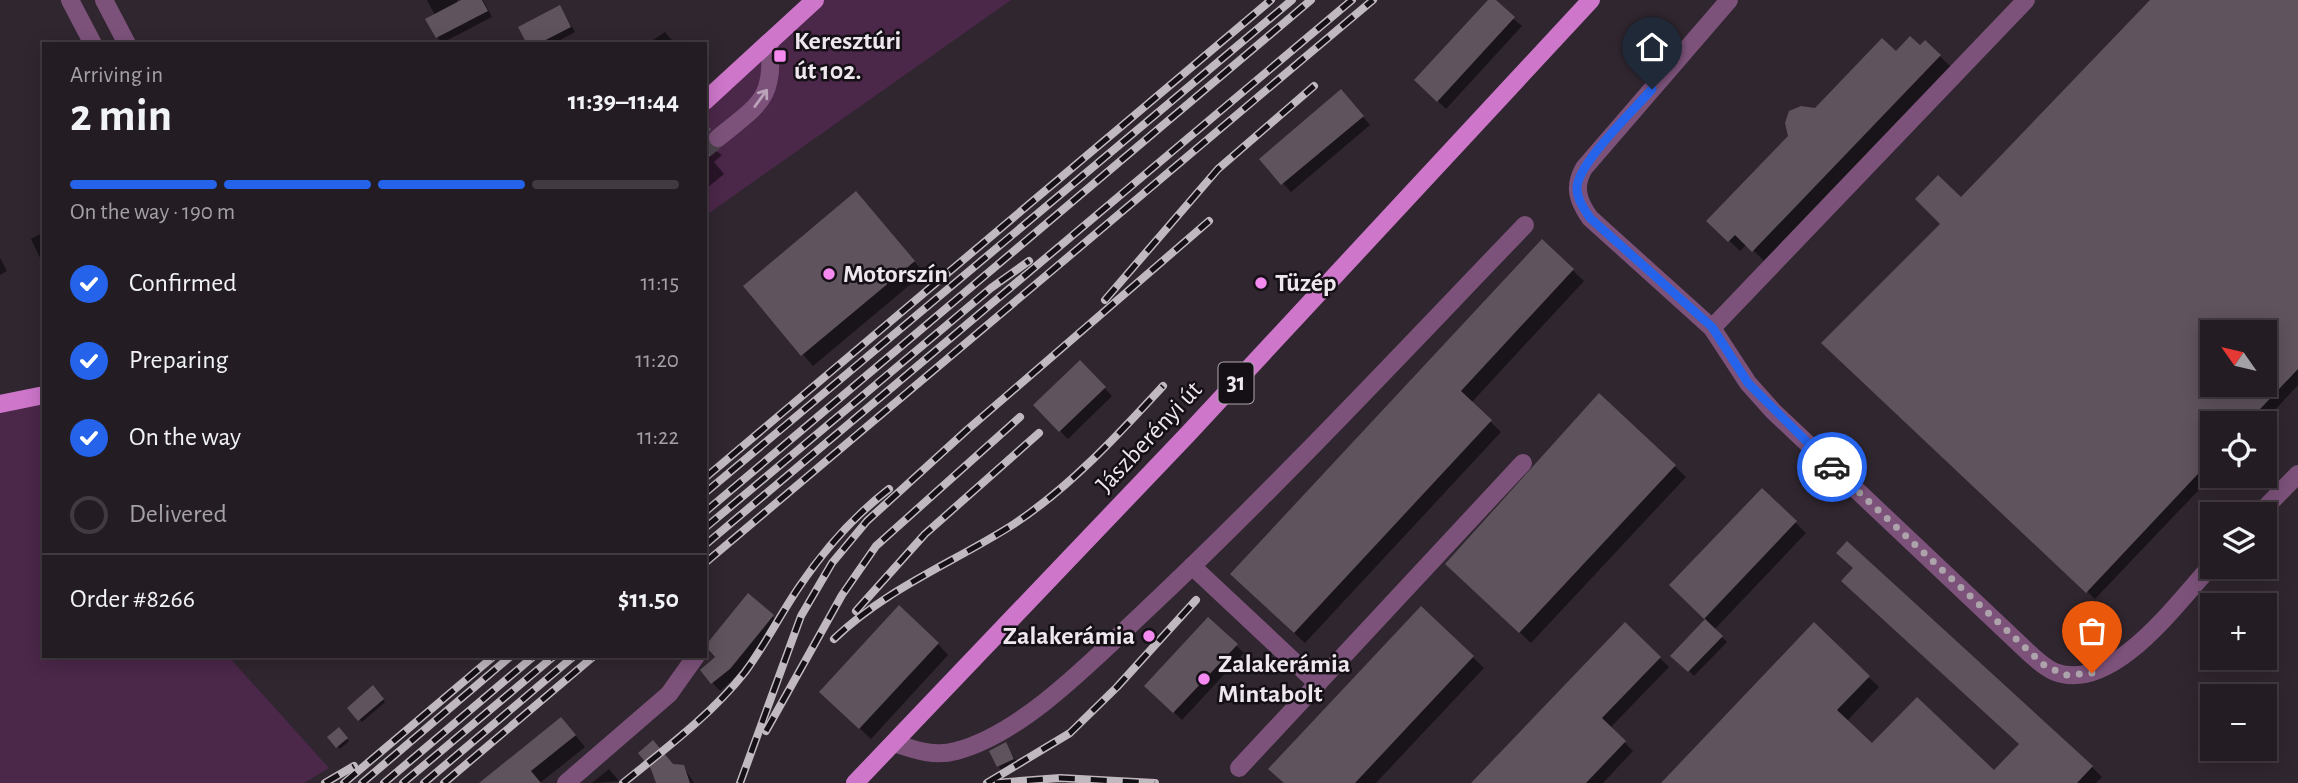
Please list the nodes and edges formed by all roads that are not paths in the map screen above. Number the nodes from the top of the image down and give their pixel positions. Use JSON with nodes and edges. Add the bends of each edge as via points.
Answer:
{"nodes":[{"id":1,"x":70,"y":0,"type":"edge"},
{"id":2,"x":104,"y":0,"type":"edge"},
{"id":3,"x":815,"y":0,"type":"edge"},
{"id":4,"x":1591,"y":0,"type":"edge"},
{"id":5,"x":1729,"y":0,"type":"edge"},
{"id":6,"x":2026,"y":0,"type":"edge"},
{"id":7,"x":92,"y":42,"type":"edge"},
{"id":8,"x":126,"y":42,"type":"edge"},
{"id":9,"x":769,"y":43,"type":"junction"},
{"id":10,"x":707,"y":99,"type":"edge"},
{"id":11,"x":718,"y":138,"type":"tunnel mouth"},
{"id":12,"x":1525,"y":225,"type":"dead end"},
{"id":13,"x":1712,"y":327,"type":"junction"},
{"id":14,"x":42,"y":395,"type":"edge"},
{"id":15,"x":0,"y":404,"type":"edge"},
{"id":16,"x":1523,"y":463,"type":"dead end"},
{"id":17,"x":2298,"y":474,"type":"edge"},
{"id":18,"x":2271,"y":502,"type":"edge"},
{"id":19,"x":1192,"y":566,"type":"junction"},
{"id":20,"x":2200,"y":578,"type":"edge"},
{"id":21,"x":695,"y":658,"type":"edge"},
{"id":22,"x":1318,"y":684,"type":"junction"},
{"id":23,"x":894,"y":743,"type":"junction"},
{"id":24,"x":1239,"y":768,"type":"dead end"},
{"id":25,"x":862,"y":781,"type":"edge"},
{"id":26,"x":566,"y":783,"type":"edge"}],
"edges":[{"from":1,"to":7,"type":"lane"},
{"from":2,"to":8,"type":"lane"},
{"from":3,"to":9,"type":"main road"},
{"from":4,"to":23,"type":"main road","name":"Jászberényi út","number":"31"},
{"from":5,"to":13,"type":"lane","via":[[1584,168],[1576,187],[1590,218]]},
{"from":6,"to":13,"type":"lane"},
{"from":9,"to":10,"type":"main road"},
{"from":11,"to":9,"type":"lane","one_way":true,"via":[[766,95],[772,69]]},
{"from":12,"to":19,"type":"lane"},
{"from":13,"to":20,"type":"lane","via":[[1748,383],[1773,411],[2054,672],[2092,673],[2126,656]]},
{"from":14,"to":15,"type":"main road"},
{"from":16,"to":22,"type":"lane"},
{"from":17,"to":18,"type":"lane"},
{"from":19,"to":22,"type":"lane"},
{"from":19,"to":23,"type":"lane","via":[[1055,693],[992,735],[955,752],[925,753]]},
{"from":21,"to":26,"type":"lane","via":[[669,694]]},
{"from":22,"to":24,"type":"lane"},
{"from":23,"to":25,"type":"main road","name":"Jászberényi út","number":"31"}]}
